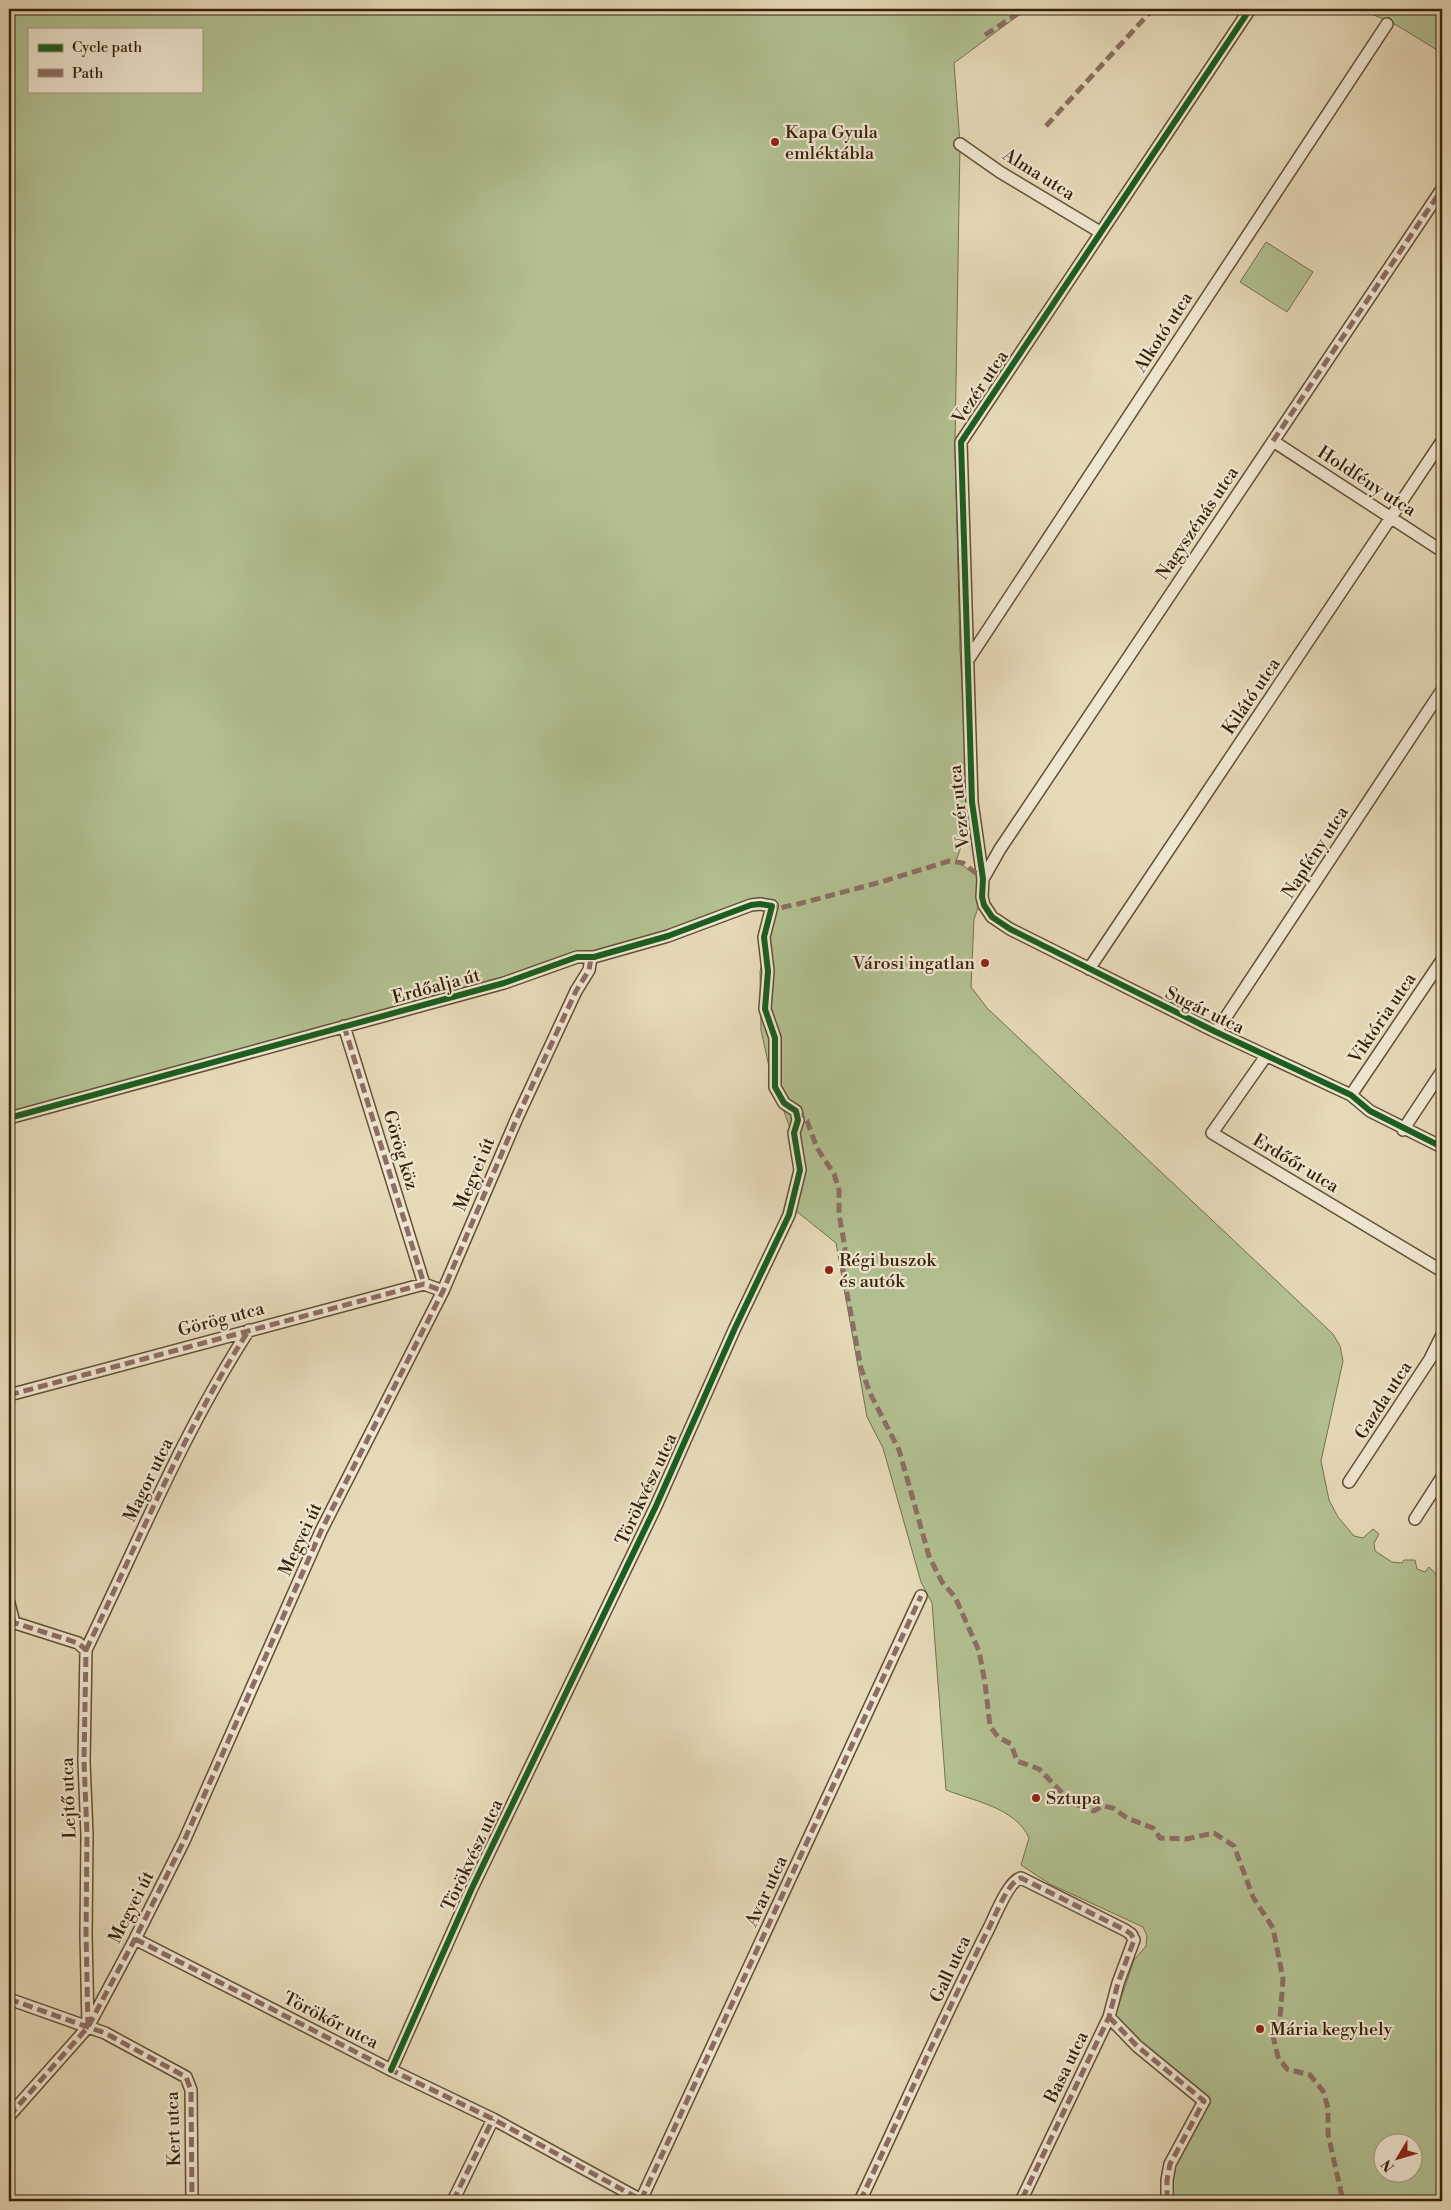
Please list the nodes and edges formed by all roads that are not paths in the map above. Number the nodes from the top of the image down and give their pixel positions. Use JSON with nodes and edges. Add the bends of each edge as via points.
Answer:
{"nodes":[{"id":1,"x":1250,"y":9,"type":"edge"},
{"id":2,"x":1387,"y":24,"type":"dead end"},
{"id":3,"x":960,"y":144,"type":"dead end"},
{"id":4,"x":1442,"y":189,"type":"edge"},
{"id":5,"x":1100,"y":232,"type":"junction"},
{"id":6,"x":1273,"y":441,"type":"junction"},
{"id":7,"x":1442,"y":441,"type":"edge"},
{"id":8,"x":1392,"y":518,"type":"junction"},
{"id":9,"x":1442,"y":551,"type":"edge"},
{"id":10,"x":968,"y":660,"type":"junction"},
{"id":11,"x":1442,"y":690,"type":"edge"},
{"id":12,"x":983,"y":879,"type":"junction"},
{"id":13,"x":772,"y":906,"type":"joint"},
{"id":14,"x":591,"y":958,"type":"junction"},
{"id":15,"x":1442,"y":960,"type":"edge"},
{"id":16,"x":1089,"y":969,"type":"junction"},
{"id":17,"x":344,"y":1026,"type":"junction"},
{"id":18,"x":1216,"y":1032,"type":"junction"},
{"id":19,"x":1266,"y":1056,"type":"junction"},
{"id":20,"x":1442,"y":1071,"type":"edge"},
{"id":21,"x":1351,"y":1095,"type":"junction"},
{"id":22,"x":9,"y":1118,"type":"edge"},
{"id":23,"x":1403,"y":1130,"type":"junction"},
{"id":24,"x":1442,"y":1148,"type":"edge"},
{"id":25,"x":1442,"y":1271,"type":"edge"},
{"id":26,"x":424,"y":1284,"type":"junction"},
{"id":27,"x":442,"y":1291,"type":"junction"},
{"id":28,"x":250,"y":1330,"type":"junction"},
{"id":29,"x":1442,"y":1335,"type":"edge"},
{"id":30,"x":9,"y":1395,"type":"edge"},
{"id":31,"x":1442,"y":1477,"type":"edge"},
{"id":32,"x":1349,"y":1482,"type":"dead end"},
{"id":33,"x":1415,"y":1519,"type":"dead end"},
{"id":34,"x":921,"y":1596,"type":"dead end"},
{"id":35,"x":9,"y":1603,"type":"edge"},
{"id":36,"x":12,"y":1622,"type":"edge"},
{"id":37,"x":86,"y":1650,"type":"junction"},
{"id":38,"x":135,"y":1939,"type":"junction"},
{"id":39,"x":1133,"y":1944,"type":"joint"},
{"id":40,"x":9,"y":1998,"type":"edge"},
{"id":41,"x":1109,"y":2017,"type":"junction"},
{"id":42,"x":88,"y":2027,"type":"junction"},
{"id":43,"x":391,"y":2070,"type":"junction"},
{"id":44,"x":9,"y":2116,"type":"edge"},
{"id":45,"x":493,"y":2119,"type":"junction"},
{"id":46,"x":192,"y":2201,"type":"edge"},
{"id":47,"x":453,"y":2201,"type":"edge"},
{"id":48,"x":642,"y":2201,"type":"edge"},
{"id":49,"x":860,"y":2201,"type":"edge"},
{"id":50,"x":1021,"y":2201,"type":"edge"},
{"id":51,"x":1167,"y":2201,"type":"edge"}],
"edges":[{"from":1,"to":5,"type":"street","name":"Vezér utca"},
{"from":2,"to":10,"type":"street","name":"Alkotó utca"},
{"from":3,"to":5,"type":"street","name":"Alma utca"},
{"from":4,"to":6,"type":"street","name":"Nagyszénás utca"},
{"from":5,"to":10,"type":"street","name":"Vezér utca","via":[[961,442]]},
{"from":6,"to":8,"type":"street","name":"Holdfény utca"},
{"from":6,"to":12,"type":"street","name":"Nagyszénás utca"},
{"from":7,"to":8,"type":"street","name":"Kilátó utca"},
{"from":8,"to":9,"type":"street","name":"Holdfény utca"},
{"from":8,"to":16,"type":"street","name":"Kilátó utca"},
{"from":10,"to":12,"type":"street","name":"Vezér utca","via":[[972,802]]},
{"from":11,"to":18,"type":"street","name":"Napfény utca"},
{"from":12,"to":16,"type":"street","name":"Sugár utca","via":[[982,897],[992,917]]},
{"from":13,"to":14,"type":"street","name":"Erdőalja út","via":[[751,905],[668,936]]},
{"from":13,"to":43,"type":"street","name":"Törökvész utca","via":[[764,934],[768,971],[765,1009],[776,1042],[776,1090],[784,1103],[796,1111],[798,1120],[794,1133],[800,1170],[789,1215],[656,1506],[472,1888]]},
{"from":14,"to":17,"type":"street","name":"Erdőalja út","via":[[577,958],[504,983]]},
{"from":14,"to":27,"type":"street","name":"Megyei út","via":[[589,970],[576,991]]},
{"from":15,"to":21,"type":"street","name":"Viktória utca"},
{"from":16,"to":18,"type":"street","name":"Sugár utca"},
{"from":17,"to":22,"type":"street","name":"Erdőalja út"},
{"from":17,"to":26,"type":"street","name":"Görög köz"},
{"from":18,"to":19,"type":"street","name":"Sugár utca"},
{"from":19,"to":21,"type":"street","name":"Sugár utca"},
{"from":19,"to":25,"type":"street","name":"Erdőőr utca","via":[[1212,1133]]},
{"from":20,"to":23,"type":"street"},
{"from":21,"to":23,"type":"street","name":"Sugár utca","via":[[1370,1112]]},
{"from":23,"to":24,"type":"street","name":"Sugár utca"},
{"from":26,"to":27,"type":"street"},
{"from":26,"to":28,"type":"street","name":"Görög utca"},
{"from":27,"to":38,"type":"street","name":"Megyei út","via":[[321,1531],[184,1841]]},
{"from":28,"to":30,"type":"street","name":"Görög utca"},
{"from":28,"to":37,"type":"street","name":"Magor utca","via":[[225,1368],[185,1444]]},
{"from":29,"to":32,"type":"street","name":"Gazda utca","via":[[1430,1360]]},
{"from":31,"to":33,"type":"street"},
{"from":34,"to":48,"type":"street","name":"Avar utca"},
{"from":35,"to":36,"type":"street"},
{"from":36,"to":37,"type":"street","via":[[78,1643]]},
{"from":37,"to":42,"type":"street","name":"Lejtő utca","via":[[84,1761],[88,1835]]},
{"from":38,"to":42,"type":"street","name":"Megyei út"},
{"from":38,"to":43,"type":"street","name":"Törökőr utca"},
{"from":39,"to":41,"type":"street","name":"Basa utca"},
{"from":39,"to":49,"type":"street","name":"Gall utca","via":[[1133,1936],[1125,1930],[1024,1879],[1015,1881],[982,1942]]},
{"from":40,"to":42,"type":"street"},
{"from":41,"to":50,"type":"street","name":"Basa utca"},
{"from":41,"to":51,"type":"street","via":[[1137,2046],[1204,2101],[1170,2164]]},
{"from":42,"to":44,"type":"street","name":"Megyei út"},
{"from":42,"to":46,"type":"street","name":"Kert utca","via":[[179,2072],[188,2080],[191,2090]]},
{"from":43,"to":45,"type":"street","name":"Törökőr utca"},
{"from":45,"to":47,"type":"street"},
{"from":45,"to":48,"type":"street","name":"Törökőr utca"}]}
